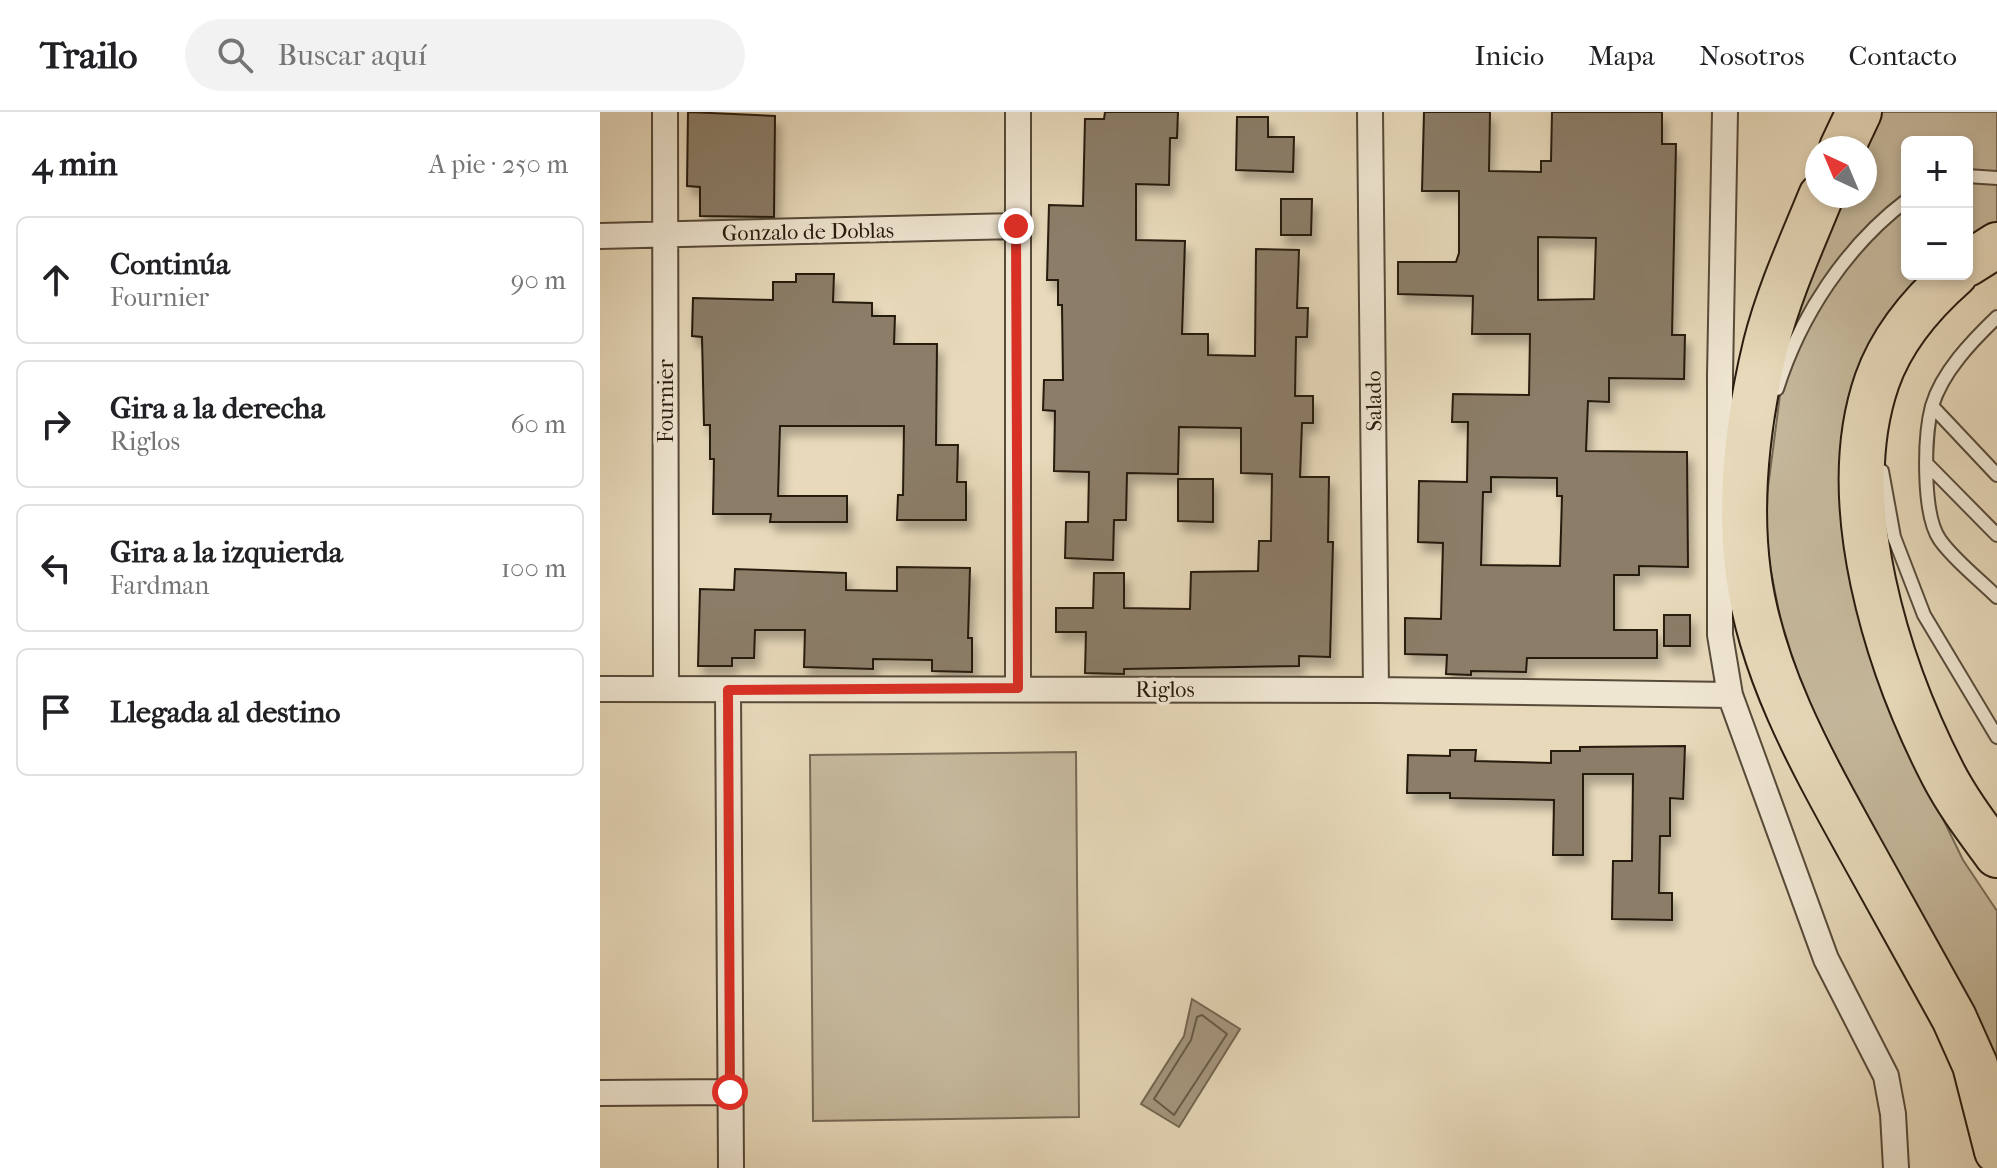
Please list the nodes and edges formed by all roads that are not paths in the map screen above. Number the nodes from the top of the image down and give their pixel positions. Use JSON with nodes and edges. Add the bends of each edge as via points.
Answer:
{"nodes":[{"id":1,"x":665,"y":112,"type":"edge"},
{"id":2,"x":1018,"y":112,"type":"edge"},
{"id":3,"x":1370,"y":112,"type":"edge"},
{"id":4,"x":1725,"y":112,"type":"edge"},
{"id":5,"x":1859,"y":112,"type":"edge"},
{"id":6,"x":1848,"y":136,"type":"edge"},
{"id":7,"x":1973,"y":176,"type":"edge"},
{"id":8,"x":1997,"y":178,"type":"edge"},
{"id":9,"x":1901,"y":206,"type":"edge"},
{"id":10,"x":1817,"y":208,"type":"edge"},
{"id":11,"x":1016,"y":226,"type":"junction"},
{"id":12,"x":664,"y":235,"type":"junction"},
{"id":13,"x":600,"y":236,"type":"edge"},
{"id":14,"x":1997,"y":245,"type":"edge"},
{"id":15,"x":1973,"y":260,"type":"edge"},
{"id":16,"x":1948,"y":280,"type":"edge"},
{"id":17,"x":1997,"y":317,"type":"edge"},
{"id":18,"x":1877,"y":380,"type":"junction"},
{"id":19,"x":1932,"y":406,"type":"junction"},
{"id":20,"x":1771,"y":408,"type":"dead end"},
{"id":21,"x":1766,"y":423,"type":"dead end"},
{"id":22,"x":1879,"y":436,"type":"dead end"},
{"id":23,"x":1880,"y":450,"type":"dead end"},
{"id":24,"x":1927,"y":464,"type":"junction"},
{"id":25,"x":1997,"y":475,"type":"edge"},
{"id":26,"x":1743,"y":527,"type":"junction"},
{"id":27,"x":1997,"y":535,"type":"edge"},
{"id":28,"x":1997,"y":597,"type":"edge"},
{"id":29,"x":1018,"y":688,"type":"junction"},
{"id":30,"x":600,"y":689,"type":"edge"},
{"id":31,"x":666,"y":689,"type":"junction"},
{"id":32,"x":728,"y":690,"type":"junction"},
{"id":33,"x":1376,"y":690,"type":"junction"},
{"id":34,"x":1730,"y":695,"type":"junction"},
{"id":35,"x":1997,"y":737,"type":"edge"},
{"id":36,"x":1997,"y":855,"type":"edge"},
{"id":37,"x":730,"y":1092,"type":"junction"},
{"id":38,"x":600,"y":1093,"type":"edge"},
{"id":39,"x":1997,"y":1151,"type":"edge"},
{"id":40,"x":731,"y":1168,"type":"edge"},
{"id":41,"x":1896,"y":1168,"type":"edge"}],
"edges":[{"from":1,"to":12,"type":"street","name":"Fournier"},
{"from":2,"to":11,"type":"street"},
{"from":3,"to":33,"type":"street","name":"Salado"},
{"from":4,"to":34,"type":"street","via":[[1720,635]]},
{"from":5,"to":6,"type":"highway"},
{"from":7,"to":8,"type":"lane"},
{"from":9,"to":20,"type":"lane","via":[[1831,280],[1798,337]]},
{"from":10,"to":26,"type":"highway","via":[[1767,341],[1750,429]]},
{"from":11,"to":12,"type":"street","name":"Gonzalo de Doblas"},
{"from":11,"to":29,"type":"street"},
{"from":12,"to":13,"type":"street","name":"Gonzalo de Doblas"},
{"from":12,"to":31,"type":"street","name":"Fournier"},
{"from":14,"to":15,"type":"highway"},
{"from":16,"to":18,"type":"highway","via":[[1904,329]]},
{"from":17,"to":19,"type":"lane","via":[[1955,363]]},
{"from":18,"to":22,"type":"lane"},
{"from":18,"to":36,"type":"highway","via":[[1865,432],[1864,490],[1868,546],[1884,627],[1912,709],[1945,777]]},
{"from":19,"to":24,"type":"lane"},
{"from":19,"to":25,"type":"lane"},
{"from":21,"to":26,"type":"lane"},
{"from":23,"to":35,"type":"lane","via":[[1894,537],[1924,615]]},
{"from":24,"to":27,"type":"lane"},
{"from":24,"to":28,"type":"lane","via":[[1928,502],[1939,539]]},
{"from":26,"to":39,"type":"highway","via":[[1756,612],[1779,686],[1822,781],[1954,1018],[1975,1065]]},
{"from":29,"to":32,"type":"street","name":"Riglos"},
{"from":29,"to":33,"type":"street","name":"Riglos"},
{"from":30,"to":31,"type":"street","name":"Riglos"},
{"from":31,"to":32,"type":"street","name":"Riglos"},
{"from":32,"to":37,"type":"street"},
{"from":33,"to":34,"type":"street","name":"Riglos"},
{"from":34,"to":41,"type":"street","via":[[1826,959],[1886,1076]]},
{"from":37,"to":38,"type":"street"},
{"from":37,"to":40,"type":"street"}]}
